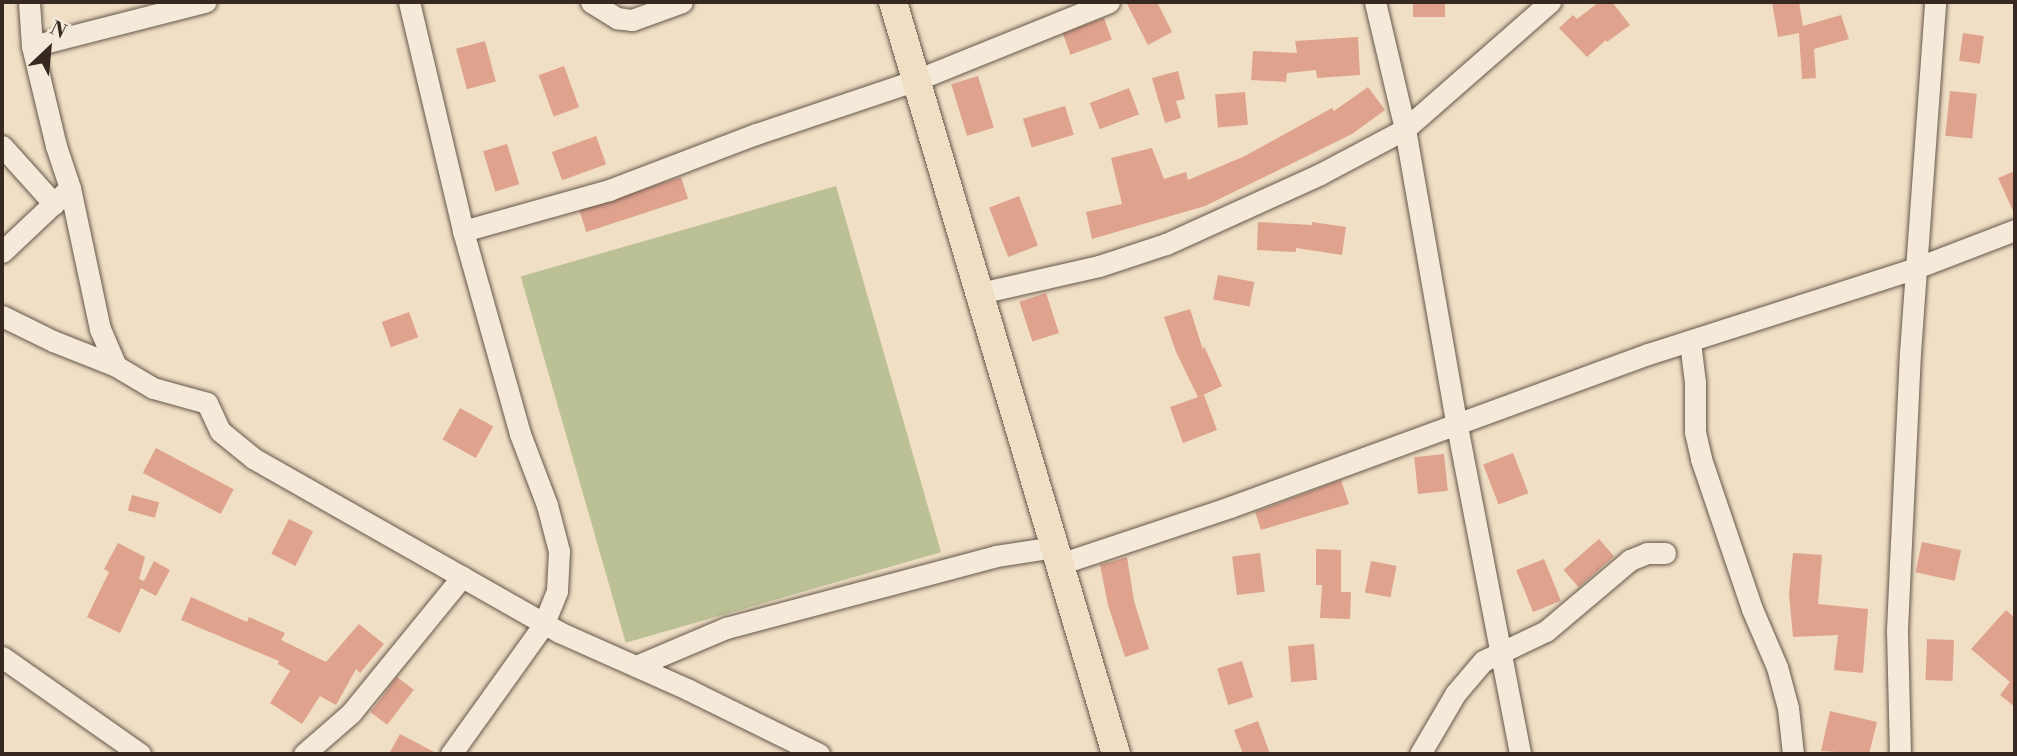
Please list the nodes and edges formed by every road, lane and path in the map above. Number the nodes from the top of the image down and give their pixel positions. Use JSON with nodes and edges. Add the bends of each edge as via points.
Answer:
{"nodes":[{"id":1,"x":29,"y":2,"type":"edge"},
{"id":2,"x":205,"y":2,"type":"edge"},
{"id":3,"x":410,"y":2,"type":"edge"},
{"id":4,"x":591,"y":2,"type":"edge"},
{"id":5,"x":682,"y":2,"type":"edge"},
{"id":6,"x":893,"y":2,"type":"edge"},
{"id":7,"x":1109,"y":2,"type":"edge"},
{"id":8,"x":1375,"y":2,"type":"edge"},
{"id":9,"x":1550,"y":2,"type":"edge"},
{"id":10,"x":1935,"y":2,"type":"edge"},
{"id":11,"x":32,"y":46,"type":"junction"},
{"id":12,"x":916,"y":80,"type":"junction"},
{"id":13,"x":1405,"y":129,"type":"junction"},
{"id":14,"x":2,"y":146,"type":"edge"},
{"id":15,"x":70,"y":188,"type":"junction"},
{"id":16,"x":54,"y":204,"type":"junction"},
{"id":17,"x":463,"y":230,"type":"junction"},
{"id":18,"x":2015,"y":230,"type":"edge"},
{"id":19,"x":2,"y":252,"type":"edge"},
{"id":20,"x":1916,"y":268,"type":"junction"},
{"id":21,"x":979,"y":293,"type":"junction"},
{"id":22,"x":2,"y":316,"type":"edge"},
{"id":23,"x":1690,"y":342,"type":"junction"},
{"id":24,"x":116,"y":366,"type":"junction"},
{"id":25,"x":1457,"y":426,"type":"junction"},
{"id":26,"x":1665,"y":552,"type":"dead end"},
{"id":27,"x":1058,"y":556,"type":"junction"},
{"id":28,"x":462,"y":577,"type":"junction"},
{"id":29,"x":544,"y":624,"type":"junction"},
{"id":30,"x":1498,"y":652,"type":"junction"},
{"id":31,"x":636,"y":666,"type":"junction"},
{"id":32,"x":6,"y":667,"type":"edge"},
{"id":33,"x":140,"y":754,"type":"edge"},
{"id":34,"x":304,"y":754,"type":"edge"},
{"id":35,"x":451,"y":754,"type":"edge"},
{"id":36,"x":819,"y":754,"type":"edge"},
{"id":37,"x":1116,"y":754,"type":"edge"},
{"id":38,"x":1420,"y":754,"type":"edge"},
{"id":39,"x":1520,"y":754,"type":"edge"},
{"id":40,"x":1793,"y":754,"type":"edge"},
{"id":41,"x":1900,"y":754,"type":"edge"}],
"edges":[{"from":1,"to":11,"type":"street"},
{"from":2,"to":11,"type":"street"},
{"from":3,"to":17,"type":"street"},
{"from":4,"to":5,"type":"street","via":[[617,18],[632,20]]},
{"from":6,"to":12,"type":"main road"},
{"from":7,"to":12,"type":"street"},
{"from":8,"to":13,"type":"street"},
{"from":9,"to":13,"type":"street"},
{"from":10,"to":20,"type":"street"},
{"from":11,"to":15,"type":"street"},
{"from":12,"to":17,"type":"street","via":[[609,190]]},
{"from":12,"to":21,"type":"main road"},
{"from":13,"to":21,"type":"street","via":[[1320,174],[1166,244],[1100,266]]},
{"from":13,"to":25,"type":"street"},
{"from":14,"to":16,"type":"street"},
{"from":15,"to":16,"type":"street"},
{"from":15,"to":24,"type":"street","via":[[100,329]]},
{"from":16,"to":19,"type":"street"},
{"from":17,"to":29,"type":"street","via":[[520,433],[559,551],[557,591]]},
{"from":18,"to":20,"type":"street"},
{"from":20,"to":23,"type":"street"},
{"from":20,"to":41,"type":"street","via":[[1897,630]]},
{"from":21,"to":27,"type":"main road"},
{"from":22,"to":24,"type":"street"},
{"from":23,"to":25,"type":"street"},
{"from":23,"to":40,"type":"street","via":[[1701,459],[1752,609],[1777,667]]},
{"from":24,"to":28,"type":"street","via":[[153,388],[207,403],[220,431],[253,458]]},
{"from":25,"to":27,"type":"street"},
{"from":25,"to":30,"type":"street"},
{"from":26,"to":30,"type":"street","via":[[1630,560],[1546,631]]},
{"from":27,"to":31,"type":"street","via":[[996,556],[726,628]]},
{"from":27,"to":37,"type":"main road"},
{"from":28,"to":29,"type":"street"},
{"from":28,"to":34,"type":"street","via":[[351,713]]},
{"from":29,"to":31,"type":"street"},
{"from":29,"to":35,"type":"street"},
{"from":30,"to":38,"type":"street","via":[[1483,661],[1455,694]]},
{"from":30,"to":39,"type":"street"},
{"from":31,"to":36,"type":"street"},
{"from":32,"to":33,"type":"street"}]}
